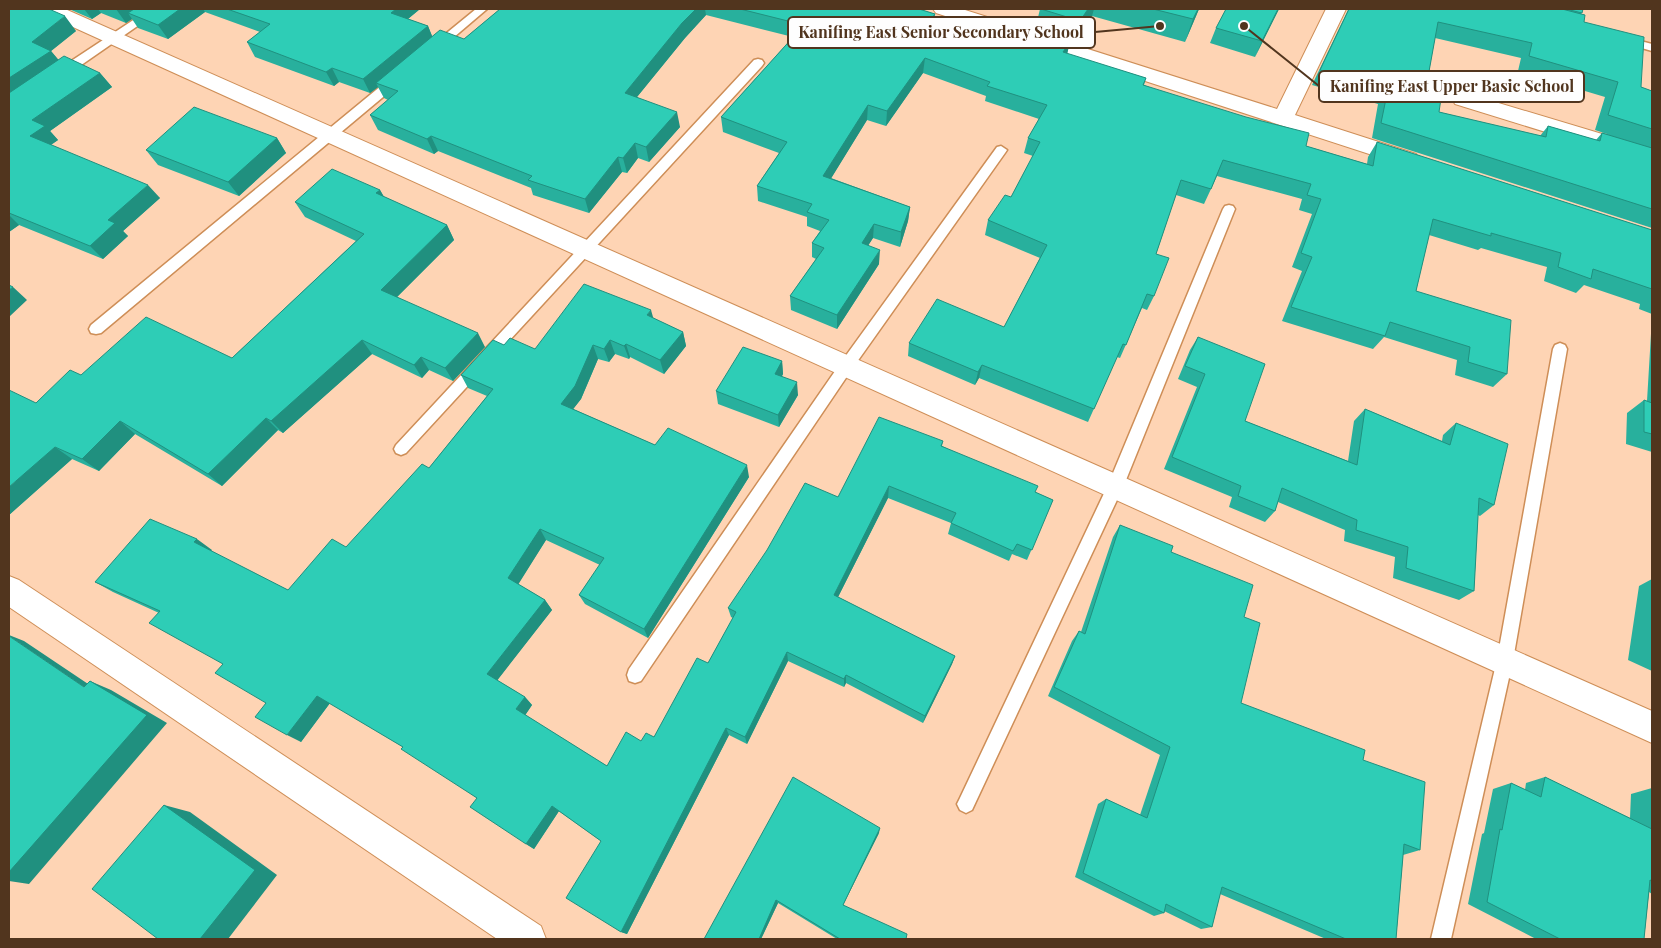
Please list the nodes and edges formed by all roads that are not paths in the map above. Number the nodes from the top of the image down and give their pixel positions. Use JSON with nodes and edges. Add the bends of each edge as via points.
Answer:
{"nodes":[{"id":1,"x":49,"y":9,"type":"edge"},
{"id":2,"x":157,"y":9,"type":"edge"},
{"id":3,"x":482,"y":9,"type":"edge"},
{"id":4,"x":942,"y":9,"type":"edge"},
{"id":5,"x":1336,"y":9,"type":"edge"},
{"id":6,"x":114,"y":38,"type":"junction"},
{"id":7,"x":1616,"y":38,"type":"edge"},
{"id":8,"x":1652,"y":48,"type":"edge"},
{"id":9,"x":429,"y":53,"type":"edge"},
{"id":10,"x":758,"y":63,"type":"dead end"},
{"id":11,"x":406,"y":72,"type":"edge"},
{"id":12,"x":49,"y":81,"type":"edge"},
{"id":13,"x":1462,"y":99,"type":"dead end"},
{"id":14,"x":1283,"y":118,"type":"junction"},
{"id":15,"x":331,"y":134,"type":"junction"},
{"id":16,"x":1001,"y":150,"type":"dead end"},
{"id":17,"x":1652,"y":157,"type":"edge"},
{"id":18,"x":1425,"y":164,"type":"edge"},
{"id":19,"x":1229,"y":209,"type":"dead end"},
{"id":20,"x":587,"y":249,"type":"junction"},
{"id":21,"x":96,"y":329,"type":"dead end"},
{"id":22,"x":1560,"y":349,"type":"dead end"},
{"id":23,"x":847,"y":365,"type":"junction"},
{"id":24,"x":401,"y":448,"type":"dead end"},
{"id":25,"x":1116,"y":485,"type":"junction"},
{"id":26,"x":9,"y":590,"type":"edge"},
{"id":27,"x":1505,"y":660,"type":"junction"},
{"id":28,"x":635,"y":675,"type":"dead end"},
{"id":29,"x":1652,"y":727,"type":"edge"},
{"id":30,"x":966,"y":804,"type":"dead end"},
{"id":31,"x":528,"y":939,"type":"edge"},
{"id":32,"x":1441,"y":939,"type":"edge"}],
"edges":[{"from":1,"to":6,"type":"street"},
{"from":2,"to":6,"type":"lane"},
{"from":3,"to":9,"type":"lane"},
{"from":4,"to":14,"type":"street"},
{"from":5,"to":14,"type":"street"},
{"from":6,"to":12,"type":"lane"},
{"from":6,"to":15,"type":"street"},
{"from":7,"to":8,"type":"lane"},
{"from":10,"to":20,"type":"lane"},
{"from":11,"to":15,"type":"lane"},
{"from":13,"to":17,"type":"street"},
{"from":14,"to":18,"type":"street"},
{"from":15,"to":20,"type":"street"},
{"from":15,"to":21,"type":"lane"},
{"from":16,"to":23,"type":"lane"},
{"from":19,"to":25,"type":"lane"},
{"from":20,"to":23,"type":"street"},
{"from":20,"to":24,"type":"lane"},
{"from":22,"to":27,"type":"lane"},
{"from":23,"to":25,"type":"street"},
{"from":23,"to":28,"type":"lane"},
{"from":25,"to":27,"type":"street"},
{"from":25,"to":30,"type":"lane"},
{"from":26,"to":31,"type":"street"},
{"from":27,"to":29,"type":"street"},
{"from":27,"to":32,"type":"lane"}]}
